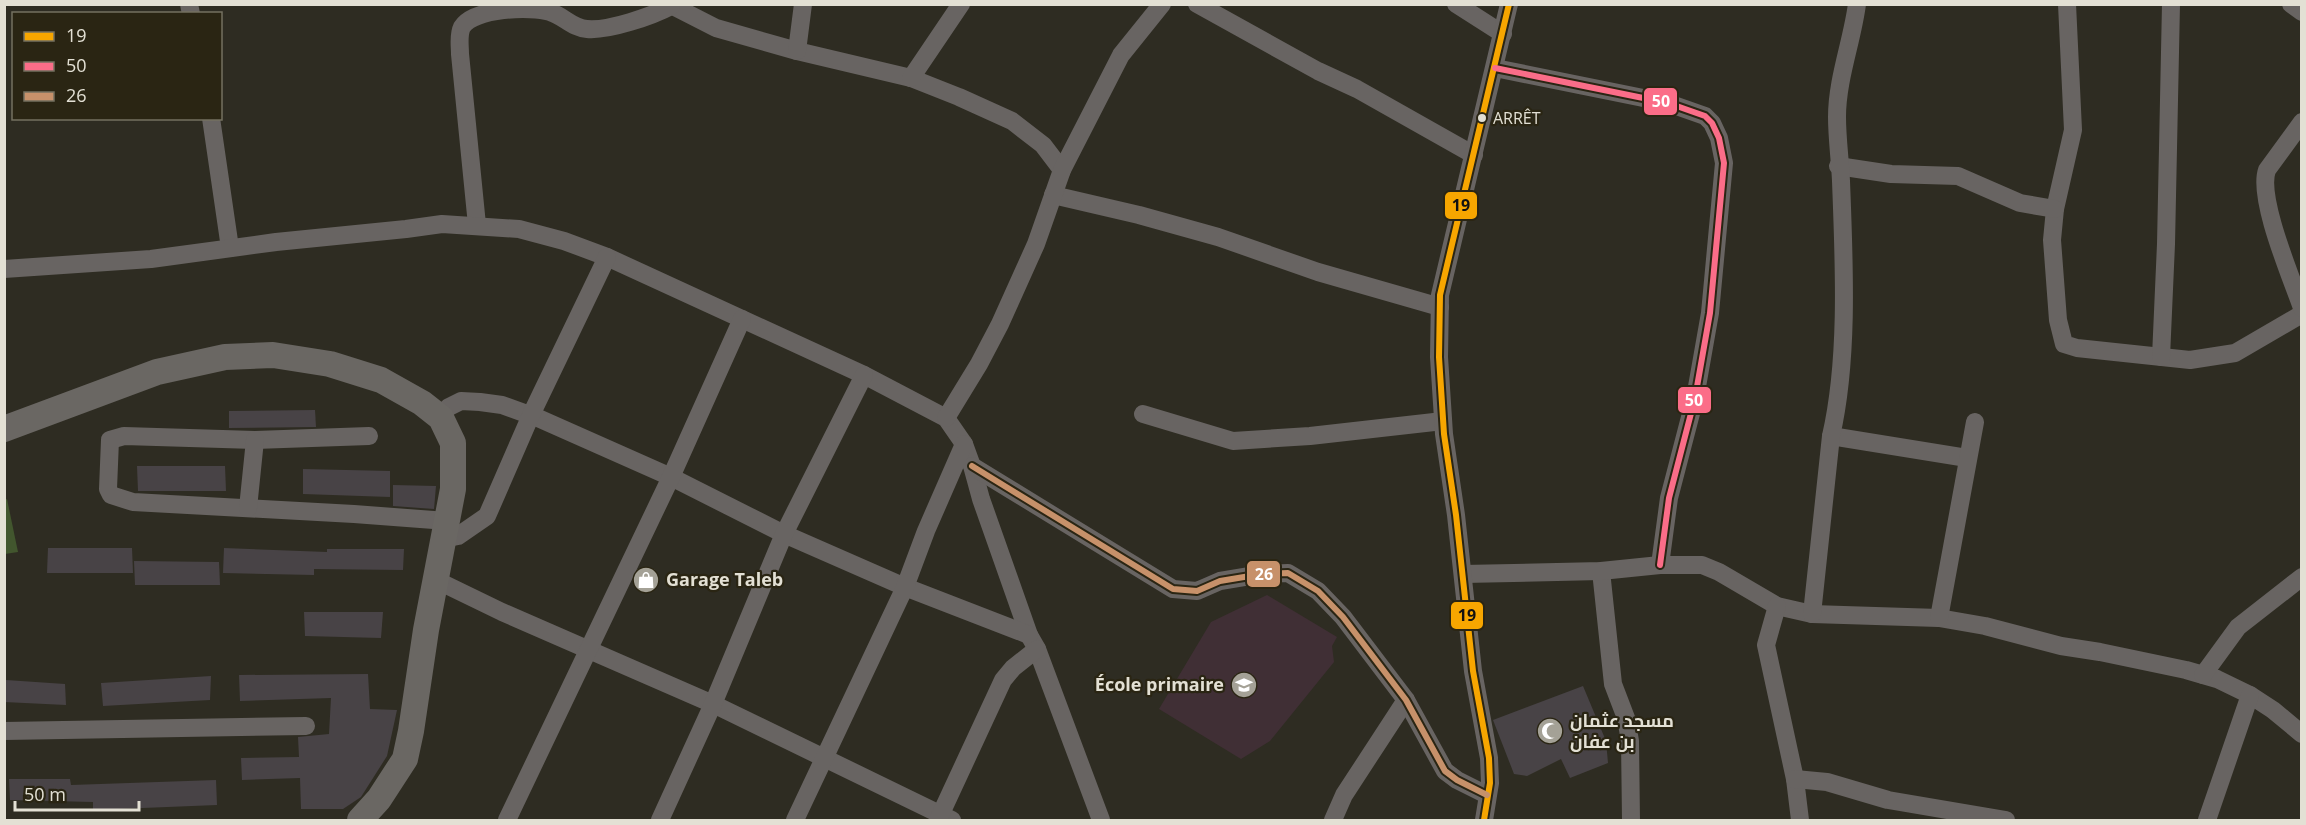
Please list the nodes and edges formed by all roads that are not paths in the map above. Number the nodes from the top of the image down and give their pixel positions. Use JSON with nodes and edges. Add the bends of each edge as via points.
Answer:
{"nodes":[{"id":1,"x":803,"y":4,"type":"edge"},
{"id":2,"x":814,"y":4,"type":"edge"},
{"id":3,"x":961,"y":4,"type":"edge"},
{"id":4,"x":1162,"y":4,"type":"edge"},
{"id":5,"x":1197,"y":4,"type":"edge"},
{"id":6,"x":1456,"y":4,"type":"edge"},
{"id":7,"x":1509,"y":4,"type":"edge"},
{"id":8,"x":1857,"y":4,"type":"edge"},
{"id":9,"x":2067,"y":4,"type":"edge"},
{"id":10,"x":2171,"y":4,"type":"edge"},
{"id":11,"x":2291,"y":4,"type":"edge"},
{"id":12,"x":670,"y":5,"type":"edge"},
{"id":13,"x":2301,"y":12,"type":"edge"},
{"id":14,"x":801,"y":27,"type":"junction"},
{"id":15,"x":1503,"y":34,"type":"junction"},
{"id":16,"x":797,"y":51,"type":"junction"},
{"id":17,"x":1495,"y":68,"type":"junction"},
{"id":18,"x":911,"y":78,"type":"junction"},
{"id":19,"x":211,"y":120,"type":"edge"},
{"id":20,"x":2301,"y":122,"type":"edge"},
{"id":21,"x":1474,"y":155,"type":"junction"},
{"id":22,"x":1838,"y":166,"type":"junction"},
{"id":23,"x":1062,"y":170,"type":"junction"},
{"id":24,"x":1053,"y":195,"type":"junction"},
{"id":25,"x":2055,"y":209,"type":"junction"},
{"id":26,"x":477,"y":225,"type":"junction"},
{"id":27,"x":230,"y":248,"type":"junction"},
{"id":28,"x":607,"y":257,"type":"junction"},
{"id":29,"x":4,"y":269,"type":"edge"},
{"id":30,"x":1440,"y":307,"type":"junction"},
{"id":31,"x":2301,"y":308,"type":"edge"},
{"id":32,"x":2301,"y":314,"type":"edge"},
{"id":33,"x":742,"y":319,"type":"junction"},
{"id":34,"x":2161,"y":357,"type":"junction"},
{"id":35,"x":864,"y":375,"type":"junction"},
{"id":36,"x":1143,"y":414,"type":"dead end"},
{"id":37,"x":531,"y":415,"type":"junction"},
{"id":38,"x":439,"y":416,"type":"junction"},
{"id":39,"x":946,"y":418,"type":"junction"},
{"id":40,"x":1443,"y":420,"type":"junction"},
{"id":41,"x":1975,"y":422,"type":"dead end"},
{"id":42,"x":4,"y":429,"type":"edge"},
{"id":43,"x":369,"y":436,"type":"dead end"},
{"id":44,"x":1831,"y":436,"type":"junction"},
{"id":45,"x":255,"y":440,"type":"junction"},
{"id":46,"x":963,"y":444,"type":"junction"},
{"id":47,"x":1967,"y":458,"type":"junction"},
{"id":48,"x":972,"y":466,"type":"junction"},
{"id":49,"x":671,"y":477,"type":"junction"},
{"id":50,"x":248,"y":508,"type":"junction"},
{"id":51,"x":445,"y":530,"type":"junction"},
{"id":52,"x":784,"y":534,"type":"junction"},
{"id":53,"x":1660,"y":565,"type":"junction"},
{"id":54,"x":1601,"y":571,"type":"junction"},
{"id":55,"x":1462,"y":574,"type":"junction"},
{"id":56,"x":2301,"y":577,"type":"edge"},
{"id":57,"x":436,"y":580,"type":"junction"},
{"id":58,"x":905,"y":587,"type":"junction"},
{"id":59,"x":1777,"y":606,"type":"junction"},
{"id":60,"x":1812,"y":614,"type":"junction"},
{"id":61,"x":1939,"y":618,"type":"junction"},
{"id":62,"x":1033,"y":642,"type":"junction"},
{"id":63,"x":589,"y":649,"type":"junction"},
{"id":64,"x":2203,"y":675,"type":"junction"},
{"id":65,"x":2250,"y":695,"type":"junction"},
{"id":66,"x":1406,"y":700,"type":"junction"},
{"id":67,"x":713,"y":704,"type":"junction"},
{"id":68,"x":306,"y":726,"type":"dead end"},
{"id":69,"x":4,"y":731,"type":"edge"},
{"id":70,"x":2301,"y":734,"type":"edge"},
{"id":71,"x":824,"y":758,"type":"junction"},
{"id":72,"x":1795,"y":779,"type":"junction"},
{"id":73,"x":1487,"y":795,"type":"junction"},
{"id":74,"x":943,"y":819,"type":"edge"},
{"id":75,"x":360,"y":820,"type":"edge"},
{"id":76,"x":507,"y":820,"type":"edge"},
{"id":77,"x":660,"y":820,"type":"edge"},
{"id":78,"x":795,"y":820,"type":"edge"},
{"id":79,"x":1101,"y":820,"type":"edge"},
{"id":80,"x":1333,"y":820,"type":"edge"},
{"id":81,"x":1484,"y":820,"type":"edge"},
{"id":82,"x":1631,"y":820,"type":"edge"},
{"id":83,"x":1800,"y":820,"type":"edge"},
{"id":84,"x":2006,"y":820,"type":"edge"},
{"id":85,"x":2207,"y":820,"type":"edge"}],
"edges":[{"from":1,"to":14,"type":"street"},
{"from":2,"to":14,"type":"street"},
{"from":3,"to":18,"type":"street"},
{"from":4,"to":23,"type":"street","via":[[1121,55]]},
{"from":5,"to":21,"type":"street"},
{"from":6,"to":15,"type":"street"},
{"from":7,"to":15,"type":"street"},
{"from":8,"to":22,"type":"street","via":[[1838,94]]},
{"from":9,"to":25,"type":"street","via":[[2073,130]]},
{"from":10,"to":34,"type":"street"},
{"from":11,"to":13,"type":"street"},
{"from":12,"to":16,"type":"street","via":[[716,28]]},
{"from":12,"to":26,"type":"street","via":[[653,15],[598,29],[580,28],[550,12],[531,8],[482,14],[468,20],[459,35]]},
{"from":14,"to":16,"type":"street"},
{"from":15,"to":17,"type":"street"},
{"from":16,"to":18,"type":"street"},
{"from":17,"to":21,"type":"street"},
{"from":17,"to":53,"type":"street","via":[[1668,104],[1705,116],[1719,138],[1724,163],[1710,313],[1695,398],[1669,498]]},
{"from":18,"to":23,"type":"street","via":[[1012,121],[1043,145]]},
{"from":19,"to":27,"type":"street"},
{"from":20,"to":31,"type":"street","via":[[2264,178],[2266,200]]},
{"from":21,"to":30,"type":"street"},
{"from":22,"to":25,"type":"street","via":[[1891,174],[1958,176],[2020,203]]},
{"from":22,"to":44,"type":"street","via":[[1844,305],[1837,409]]},
{"from":23,"to":24,"type":"street"},
{"from":24,"to":30,"type":"street","via":[[1218,237],[1318,272]]},
{"from":24,"to":39,"type":"street","via":[[1000,324]]},
{"from":25,"to":34,"type":"street","via":[[2052,240],[2058,320],[2064,344]]},
{"from":26,"to":27,"type":"street","via":[[442,224]]},
{"from":26,"to":28,"type":"street","via":[[519,229]]},
{"from":27,"to":29,"type":"street","via":[[151,259]]},
{"from":28,"to":33,"type":"street"},
{"from":28,"to":37,"type":"street"},
{"from":30,"to":40,"type":"street"},
{"from":32,"to":34,"type":"street","via":[[2235,353],[2190,360]]},
{"from":33,"to":35,"type":"street"},
{"from":33,"to":49,"type":"street"},
{"from":35,"to":39,"type":"street"},
{"from":35,"to":52,"type":"street"},
{"from":36,"to":40,"type":"street","via":[[1233,441]]},
{"from":37,"to":38,"type":"street","via":[[502,405],[461,401]]},
{"from":37,"to":49,"type":"street"},
{"from":37,"to":51,"type":"street","via":[[487,516],[458,536]]},
{"from":38,"to":42,"type":"main road","via":[[381,380],[330,364],[273,355],[225,357],[157,372]]},
{"from":38,"to":51,"type":"main road","via":[[453,443],[453,489]]},
{"from":39,"to":46,"type":"street"},
{"from":40,"to":55,"type":"street"},
{"from":41,"to":47,"type":"street"},
{"from":43,"to":45,"type":"street"},
{"from":44,"to":47,"type":"street"},
{"from":44,"to":60,"type":"street"},
{"from":45,"to":50,"type":"street"},
{"from":45,"to":50,"type":"street","via":[[124,436],[110,440],[108,489],[120,500]]},
{"from":46,"to":48,"type":"street"},
{"from":46,"to":58,"type":"street"},
{"from":47,"to":61,"type":"street"},
{"from":48,"to":62,"type":"street"},
{"from":48,"to":66,"type":"street","via":[[1173,589],[1197,591],[1220,581],[1288,573],[1318,591],[1343,617]]},
{"from":49,"to":52,"type":"street"},
{"from":49,"to":63,"type":"street"},
{"from":50,"to":51,"type":"street"},
{"from":51,"to":57,"type":"main road"},
{"from":52,"to":58,"type":"street"},
{"from":52,"to":67,"type":"street"},
{"from":53,"to":54,"type":"street"},
{"from":53,"to":59,"type":"street","via":[[1702,565]]},
{"from":54,"to":55,"type":"street"},
{"from":54,"to":82,"type":"street","via":[[1613,684],[1630,741]]},
{"from":55,"to":73,"type":"street","via":[[1473,671],[1489,758]]},
{"from":56,"to":64,"type":"street","via":[[2238,627]]},
{"from":57,"to":63,"type":"street"},
{"from":57,"to":75,"type":"main road","via":[[405,759]]},
{"from":58,"to":62,"type":"street"},
{"from":58,"to":71,"type":"street"},
{"from":59,"to":60,"type":"street"},
{"from":59,"to":72,"type":"street","via":[[1766,645]]},
{"from":60,"to":61,"type":"street"},
{"from":61,"to":64,"type":"street"},
{"from":62,"to":74,"type":"street","via":[[1003,680]]},
{"from":62,"to":79,"type":"street"},
{"from":63,"to":67,"type":"street"},
{"from":63,"to":76,"type":"street"},
{"from":64,"to":65,"type":"street"},
{"from":65,"to":70,"type":"street"},
{"from":65,"to":85,"type":"street"},
{"from":66,"to":73,"type":"street","via":[[1445,771]]},
{"from":66,"to":80,"type":"street","via":[[1344,795]]},
{"from":67,"to":71,"type":"street"},
{"from":67,"to":77,"type":"street"},
{"from":68,"to":69,"type":"street"},
{"from":71,"to":74,"type":"street"},
{"from":71,"to":78,"type":"street"},
{"from":72,"to":83,"type":"street"},
{"from":72,"to":84,"type":"street","via":[[1827,782],[1888,800]]},
{"from":73,"to":81,"type":"street"}]}
